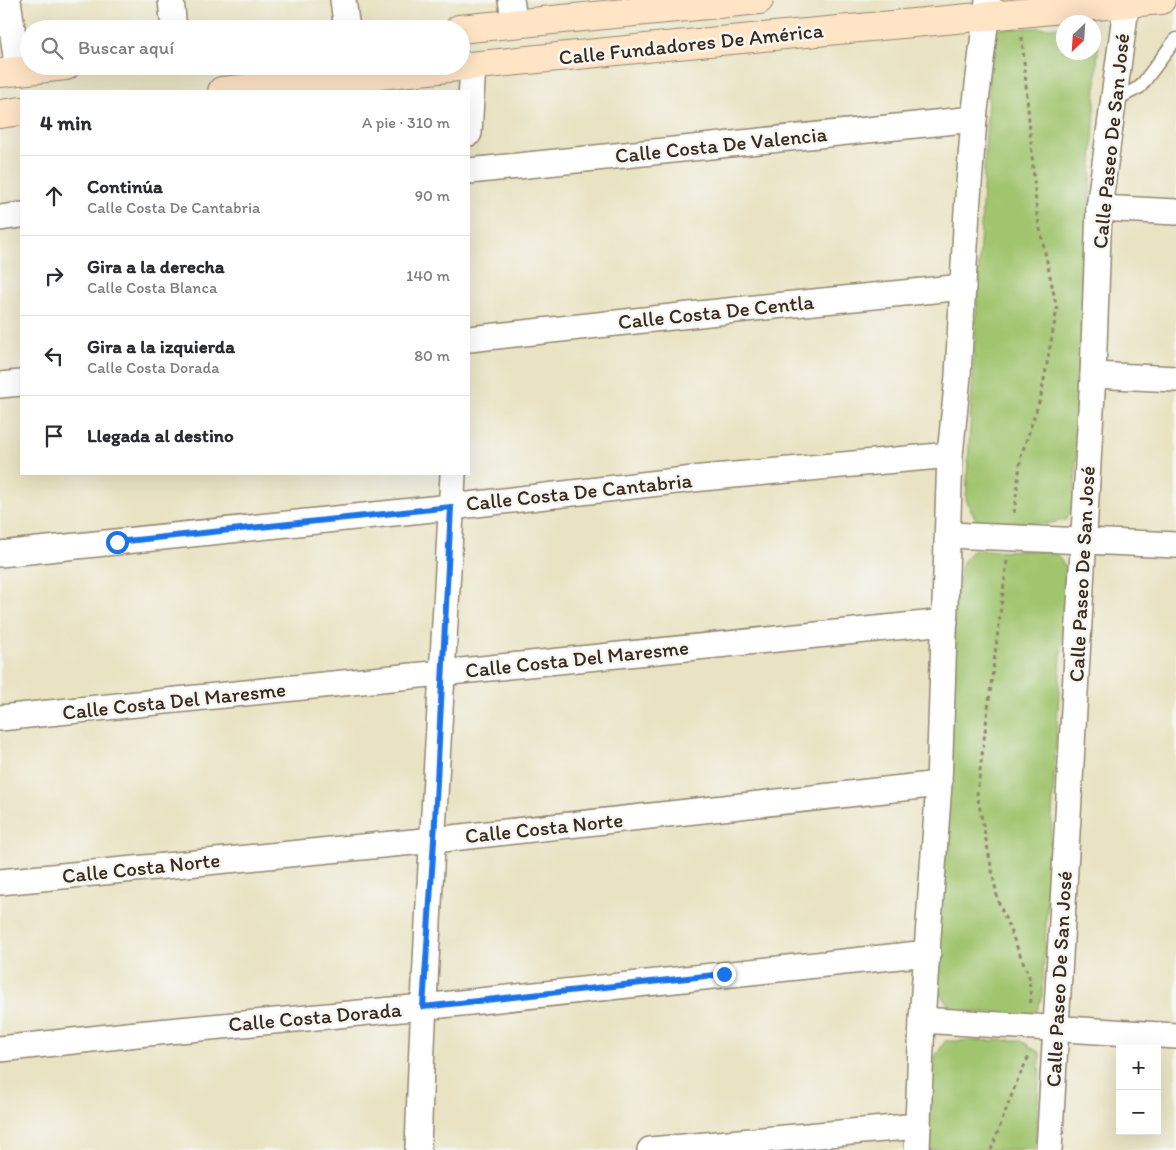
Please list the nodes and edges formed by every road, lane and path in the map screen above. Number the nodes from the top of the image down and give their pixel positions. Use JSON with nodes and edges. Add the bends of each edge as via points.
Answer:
{"nodes":[{"id":1,"x":8,"y":0,"type":"edge"},
{"id":2,"x":171,"y":0,"type":"edge"},
{"id":3,"x":343,"y":0,"type":"edge"},
{"id":4,"x":759,"y":0,"type":"edge"},
{"id":5,"x":1161,"y":0,"type":"edge"},
{"id":6,"x":1127,"y":2,"type":"edge"},
{"id":7,"x":675,"y":5,"type":"edge"},
{"id":8,"x":988,"y":7,"type":"edge"},
{"id":9,"x":513,"y":12,"type":"edge"},
{"id":10,"x":1019,"y":12,"type":"junction"},
{"id":11,"x":173,"y":20,"type":"edge"},
{"id":12,"x":346,"y":20,"type":"edge"},
{"id":13,"x":470,"y":26,"type":"edge"},
{"id":14,"x":1176,"y":39,"type":"edge"},
{"id":15,"x":470,"y":65,"type":"edge"},
{"id":16,"x":473,"y":65,"type":"junction"},
{"id":17,"x":9,"y":72,"type":"edge"},
{"id":18,"x":376,"y":75,"type":"edge"},
{"id":19,"x":232,"y":90,"type":"edge"},
{"id":20,"x":1113,"y":101,"type":"junction"},
{"id":21,"x":20,"y":112,"type":"edge"},
{"id":22,"x":0,"y":114,"type":"edge"},
{"id":23,"x":470,"y":116,"type":"edge"},
{"id":24,"x":974,"y":120,"type":"junction"},
{"id":25,"x":470,"y":171,"type":"edge"},
{"id":26,"x":1099,"y":208,"type":"junction"},
{"id":27,"x":1176,"y":212,"type":"edge"},
{"id":28,"x":20,"y":215,"type":"edge"},
{"id":29,"x":0,"y":218,"type":"edge"},
{"id":30,"x":963,"y":287,"type":"junction"},
{"id":31,"x":470,"y":340,"type":"edge"},
{"id":32,"x":1093,"y":375,"type":"junction"},
{"id":33,"x":1176,"y":379,"type":"edge"},
{"id":34,"x":20,"y":383,"type":"edge"},
{"id":35,"x":0,"y":385,"type":"edge"},
{"id":36,"x":950,"y":455,"type":"junction"},
{"id":37,"x":453,"y":475,"type":"edge"},
{"id":38,"x":451,"y":507,"type":"junction"},
{"id":39,"x":948,"y":535,"type":"junction"},
{"id":40,"x":1011,"y":538,"type":"junction"},
{"id":41,"x":1083,"y":540,"type":"junction"},
{"id":42,"x":1176,"y":545,"type":"edge"},
{"id":43,"x":0,"y":554,"type":"edge"},
{"id":44,"x":945,"y":622,"type":"junction"},
{"id":45,"x":443,"y":674,"type":"junction"},
{"id":46,"x":0,"y":718,"type":"edge"},
{"id":47,"x":939,"y":784,"type":"junction"},
{"id":48,"x":434,"y":840,"type":"junction"},
{"id":49,"x":0,"y":882,"type":"edge"},
{"id":50,"x":928,"y":953,"type":"junction"},
{"id":51,"x":423,"y":1007,"type":"junction"},
{"id":52,"x":922,"y":1020,"type":"junction"},
{"id":53,"x":1044,"y":1028,"type":"junction"},
{"id":54,"x":1176,"y":1036,"type":"edge"},
{"id":55,"x":0,"y":1049,"type":"edge"},
{"id":56,"x":917,"y":1138,"type":"edge"},
{"id":57,"x":418,"y":1150,"type":"edge"},
{"id":58,"x":650,"y":1150,"type":"edge"},
{"id":59,"x":991,"y":1150,"type":"edge"},
{"id":60,"x":1049,"y":1150,"type":"edge"}],
"edges":[{"from":1,"to":17,"type":"street"},
{"from":2,"to":11,"type":"street"},
{"from":3,"to":12,"type":"street"},
{"from":4,"to":7,"type":"main road","name":"Calle Fundadores De América"},
{"from":5,"to":6,"type":"main road","name":"Calle Fundadores De América"},
{"from":6,"to":10,"type":"main road","name":"Calle Fundadores De América"},
{"from":6,"to":20,"type":"street","name":"Calle Paseo De San José"},
{"from":7,"to":9,"type":"main road","name":"Calle Fundadores De América"},
{"from":8,"to":10,"type":"main road","name":"Calle Fundadores De América"},
{"from":8,"to":16,"type":"main road","name":"Calle Fundadores De América"},
{"from":8,"to":24,"type":"street"},
{"from":9,"to":13,"type":"main road","name":"Calle Fundadores De América"},
{"from":10,"to":40,"type":"path","via":[[1037,215],[1057,309],[1042,396],[1021,456]]},
{"from":14,"to":20,"type":"lane","via":[[1140,87]]},
{"from":15,"to":16,"type":"main road","name":"Calle Fundadores De América"},
{"from":16,"to":23,"type":"street"},
{"from":18,"to":19,"type":"main road","name":"Calle Fundadores De América"},
{"from":20,"to":26,"type":"street","name":"Calle Paseo De San José"},
{"from":21,"to":22,"type":"main road"},
{"from":24,"to":25,"type":"street","name":"Calle Costa De Valencia"},
{"from":24,"to":30,"type":"street"},
{"from":26,"to":27,"type":"street"},
{"from":26,"to":32,"type":"street","name":"Calle Paseo De San José"},
{"from":28,"to":29,"type":"street"},
{"from":30,"to":31,"type":"street","name":"Calle Costa De Centla"},
{"from":30,"to":36,"type":"street"},
{"from":32,"to":33,"type":"street"},
{"from":32,"to":41,"type":"street","name":"Calle Paseo De San José"},
{"from":34,"to":35,"type":"street"},
{"from":36,"to":38,"type":"street","name":"Calle Costa De Cantabria","via":[[702,478]]},
{"from":36,"to":39,"type":"street"},
{"from":37,"to":38,"type":"street"},
{"from":38,"to":43,"type":"street","name":"Calle Costa De Cantabria"},
{"from":38,"to":45,"type":"street"},
{"from":39,"to":40,"type":"street"},
{"from":39,"to":44,"type":"street"},
{"from":40,"to":41,"type":"street"},
{"from":40,"to":53,"type":"path","via":[[977,794],[998,901],[1029,976]]},
{"from":41,"to":42,"type":"street"},
{"from":41,"to":53,"type":"street","name":"Calle Paseo De San José"},
{"from":44,"to":45,"type":"street","name":"Calle Costa Del Maresme"},
{"from":44,"to":47,"type":"street"},
{"from":45,"to":46,"type":"street","name":"Calle Costa Del Maresme"},
{"from":45,"to":48,"type":"street"},
{"from":47,"to":48,"type":"street","name":"Calle Costa Norte"},
{"from":47,"to":50,"type":"street"},
{"from":48,"to":49,"type":"street","name":"Calle Costa Norte"},
{"from":48,"to":51,"type":"street"},
{"from":50,"to":51,"type":"street","name":"Calle Costa Dorada"},
{"from":50,"to":52,"type":"street"},
{"from":51,"to":55,"type":"street","name":"Calle Costa Dorada"},
{"from":51,"to":57,"type":"street"},
{"from":52,"to":53,"type":"street"},
{"from":52,"to":56,"type":"street"},
{"from":53,"to":54,"type":"street"},
{"from":53,"to":59,"type":"path","via":[[1017,1081]]},
{"from":53,"to":60,"type":"street","name":"Calle Paseo De San José"},
{"from":56,"to":58,"type":"street"}]}
